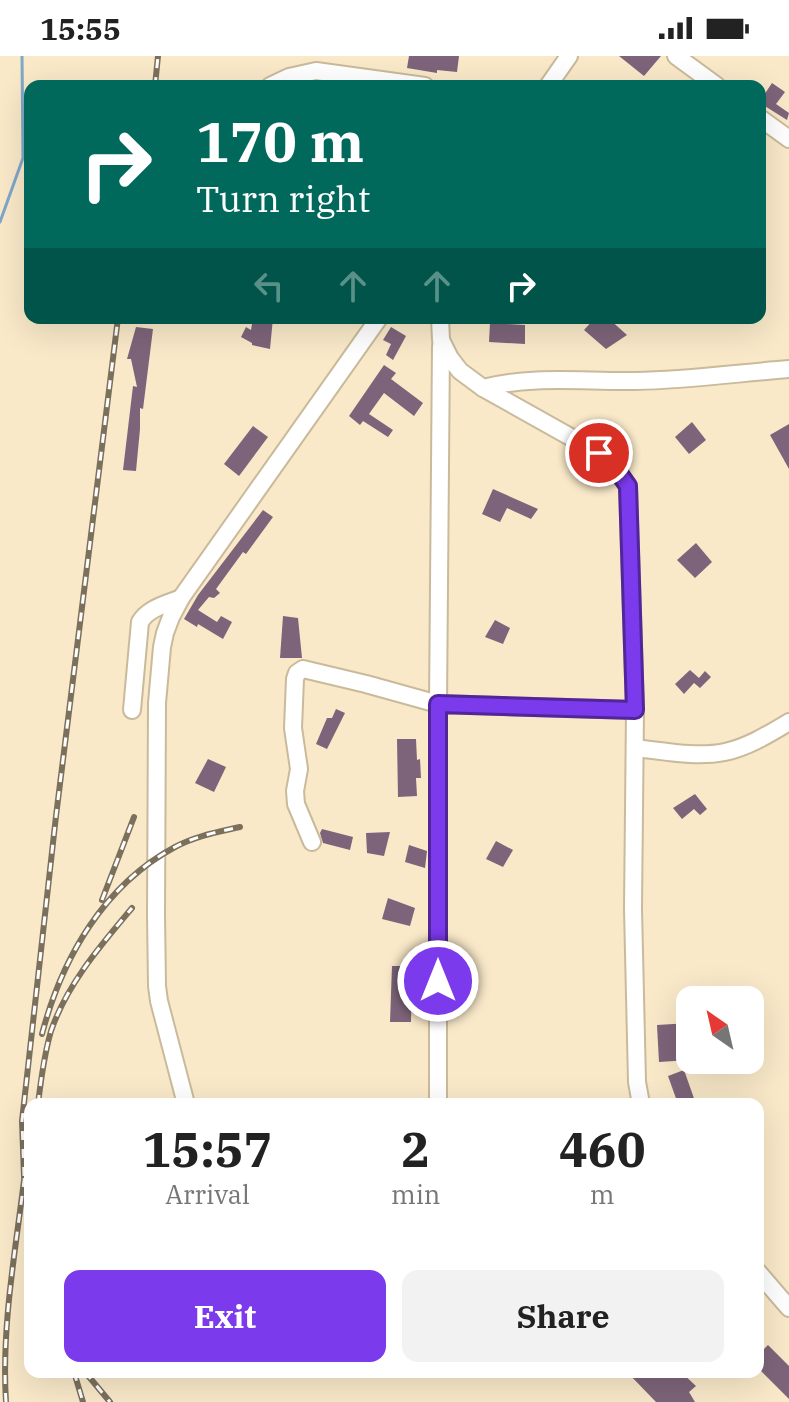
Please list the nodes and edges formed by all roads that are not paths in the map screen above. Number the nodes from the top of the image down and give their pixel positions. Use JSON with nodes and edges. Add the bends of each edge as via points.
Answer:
{"nodes":[{"id":1,"x":569,"y":56,"type":"edge"},
{"id":2,"x":676,"y":56,"type":"edge"},
{"id":3,"x":283,"y":80,"type":"edge"},
{"id":4,"x":381,"y":80,"type":"edge"},
{"id":5,"x":552,"y":80,"type":"edge"},
{"id":6,"x":709,"y":80,"type":"edge"},
{"id":7,"x":766,"y":122,"type":"edge"},
{"id":8,"x":789,"y":139,"type":"edge"},
{"id":9,"x":375,"y":324,"type":"edge"},
{"id":10,"x":440,"y":324,"type":"edge"},
{"id":11,"x":441,"y":340,"type":"junction"},
{"id":12,"x":789,"y":369,"type":"edge"},
{"id":13,"x":483,"y":388,"type":"junction"},
{"id":14,"x":181,"y":598,"type":"junction"},
{"id":15,"x":138,"y":645,"type":"junction"},
{"id":16,"x":162,"y":647,"type":"junction"},
{"id":17,"x":157,"y":703,"type":"junction"},
{"id":18,"x":438,"y":704,"type":"junction"},
{"id":19,"x":635,"y":710,"type":"junction"},
{"id":20,"x":789,"y":722,"type":"edge"},
{"id":21,"x":635,"y":748,"type":"junction"},
{"id":22,"x":312,"y":842,"type":"dead end"},
{"id":23,"x":184,"y":1098,"type":"edge"},
{"id":24,"x":438,"y":1098,"type":"edge"},
{"id":25,"x":640,"y":1098,"type":"edge"},
{"id":26,"x":764,"y":1279,"type":"edge"},
{"id":27,"x":789,"y":1308,"type":"edge"}],
"edges":[{"from":1,"to":5,"type":"street"},
{"from":2,"to":6,"type":"street"},
{"from":3,"to":4,"type":"street","via":[[316,71]]},
{"from":7,"to":8,"type":"street"},
{"from":9,"to":14,"type":"street"},
{"from":10,"to":11,"type":"street"},
{"from":11,"to":13,"type":"street","via":[[460,371]]},
{"from":11,"to":18,"type":"street"},
{"from":12,"to":13,"type":"street","via":[[638,381],[531,379]]},
{"from":13,"to":19,"type":"street","via":[[599,453],[628,486]]},
{"from":14,"to":15,"type":"street","via":[[143,616]]},
{"from":14,"to":16,"type":"street"},
{"from":15,"to":16,"type":"street"},
{"from":15,"to":17,"type":"street","via":[[132,705]]},
{"from":16,"to":17,"type":"street"},
{"from":17,"to":23,"type":"street","via":[[157,986]]},
{"from":18,"to":19,"type":"street"},
{"from":18,"to":22,"type":"street","via":[[303,669],[297,673],[292,719],[299,769],[296,804]]},
{"from":18,"to":24,"type":"street"},
{"from":19,"to":21,"type":"street"},
{"from":20,"to":21,"type":"street","via":[[724,753]]},
{"from":21,"to":25,"type":"street","via":[[633,909]]},
{"from":26,"to":27,"type":"street"}]}
